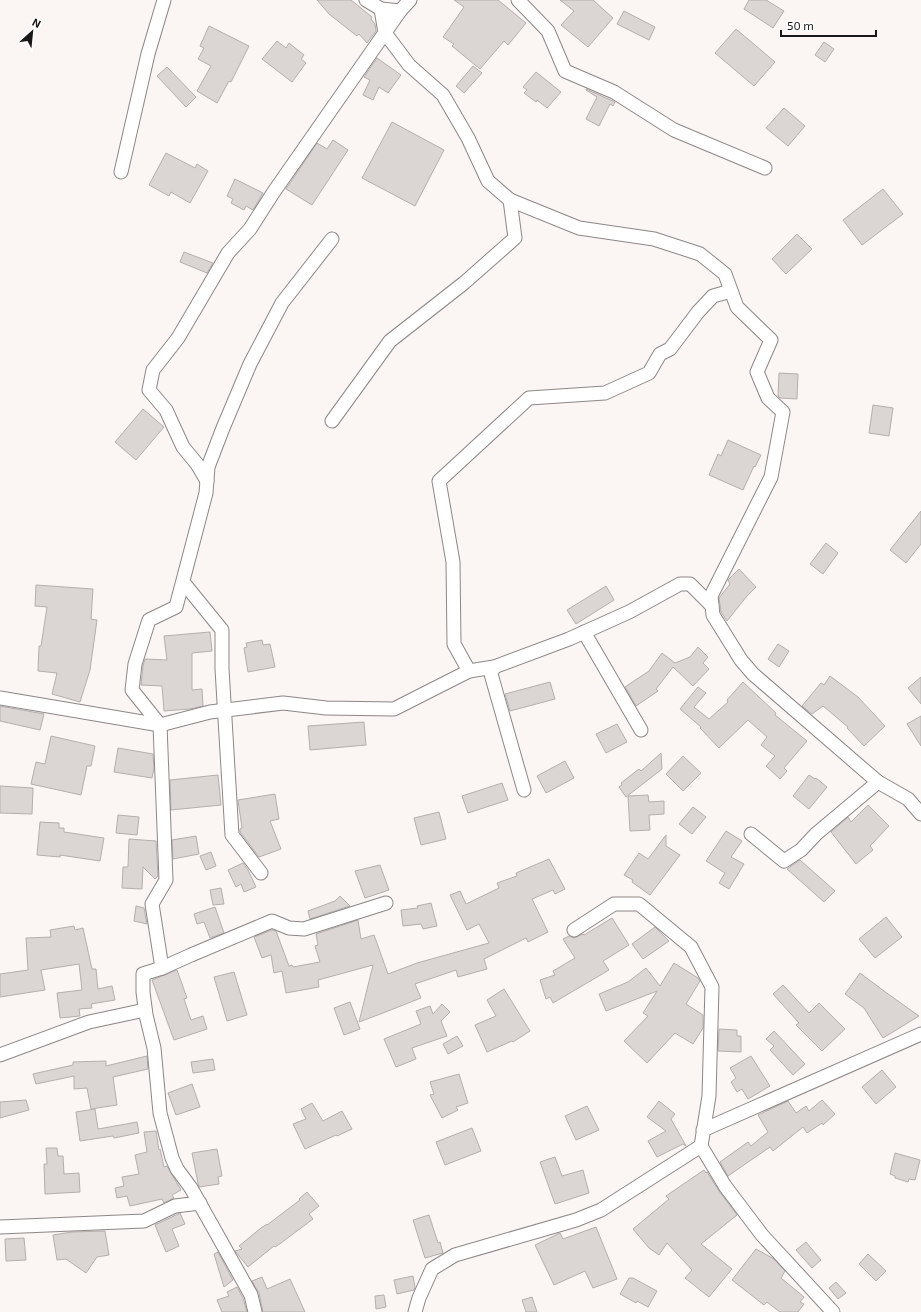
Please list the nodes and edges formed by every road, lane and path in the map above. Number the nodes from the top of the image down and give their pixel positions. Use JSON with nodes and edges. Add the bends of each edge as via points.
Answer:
{"nodes":[{"id":1,"x":164,"y":0,"type":"edge"},
{"id":2,"x":366,"y":0,"type":"edge"},
{"id":3,"x":410,"y":0,"type":"edge"},
{"id":4,"x":518,"y":0,"type":"edge"},
{"id":5,"x":381,"y":9,"type":"junction"},
{"id":6,"x":400,"y":11,"type":"junction"},
{"id":7,"x":385,"y":33,"type":"junction"},
{"id":8,"x":765,"y":168,"type":"dead end"},
{"id":9,"x":120,"y":172,"type":"dead end"},
{"id":10,"x":510,"y":200,"type":"junction"},
{"id":11,"x":332,"y":239,"type":"dead end"},
{"id":12,"x":731,"y":291,"type":"junction"},
{"id":13,"x":332,"y":421,"type":"dead end"},
{"id":14,"x":207,"y":481,"type":"junction"},
{"id":15,"x":183,"y":582,"type":"junction"},
{"id":16,"x":712,"y":606,"type":"junction"},
{"id":17,"x":584,"y":632,"type":"junction"},
{"id":18,"x":494,"y":667,"type":"junction"},
{"id":19,"x":469,"y":671,"type":"junction"},
{"id":20,"x":0,"y":698,"type":"edge"},
{"id":21,"x":224,"y":710,"type":"junction"},
{"id":22,"x":160,"y":725,"type":"junction"},
{"id":23,"x":641,"y":730,"type":"dead end"},
{"id":24,"x":878,"y":782,"type":"junction"},
{"id":25,"x":524,"y":790,"type":"dead end"},
{"id":26,"x":921,"y":814,"type":"edge"},
{"id":27,"x":751,"y":834,"type":"dead end"},
{"id":28,"x":261,"y":874,"type":"dead end"},
{"id":29,"x":386,"y":903,"type":"dead end"},
{"id":30,"x":574,"y":930,"type":"dead end"},
{"id":31,"x":162,"y":968,"type":"junction"},
{"id":32,"x":145,"y":1010,"type":"junction"},
{"id":33,"x":921,"y":1034,"type":"edge"},
{"id":34,"x":0,"y":1055,"type":"edge"},
{"id":35,"x":703,"y":1130,"type":"junction"},
{"id":36,"x":701,"y":1146,"type":"junction"},
{"id":37,"x":200,"y":1203,"type":"junction"},
{"id":38,"x":0,"y":1227,"type":"edge"},
{"id":39,"x":255,"y":1312,"type":"edge"},
{"id":40,"x":415,"y":1312,"type":"edge"},
{"id":41,"x":833,"y":1312,"type":"edge"}],
"edges":[{"from":1,"to":9,"type":"street","via":[[148,54]]},
{"from":2,"to":5,"type":"street"},
{"from":3,"to":6,"type":"street"},
{"from":4,"to":8,"type":"street","via":[[548,31],[565,71],[614,92],[674,130]]},
{"from":5,"to":6,"type":"street"},
{"from":5,"to":7,"type":"street"},
{"from":6,"to":7,"type":"street"},
{"from":7,"to":10,"type":"street","via":[[409,65],[443,95],[468,138],[488,181]]},
{"from":7,"to":14,"type":"street","via":[[250,229],[228,253],[178,338],[153,370],[149,390],[166,410],[183,447]]},
{"from":10,"to":12,"type":"street","via":[[579,228],[654,239],[700,254],[725,274]]},
{"from":10,"to":13,"type":"street","via":[[515,238],[464,283],[390,341]]},
{"from":11,"to":14,"type":"street","via":[[282,303],[250,364],[208,467]]},
{"from":12,"to":16,"type":"street","via":[[737,307],[771,340],[757,372],[768,398],[783,412],[771,477],[711,596]]},
{"from":12,"to":19,"type":"street","via":[[713,296],[670,350],[660,354],[649,372],[605,392],[529,398],[439,481],[453,562],[454,644]]},
{"from":14,"to":15,"type":"street"},
{"from":15,"to":21,"type":"street","via":[[222,630]]},
{"from":15,"to":22,"type":"street","via":[[176,607],[149,620],[135,664],[132,690]]},
{"from":16,"to":17,"type":"street","via":[[690,584],[680,584],[629,612]]},
{"from":16,"to":24,"type":"street","via":[[712,615],[753,674]]},
{"from":17,"to":18,"type":"street"},
{"from":17,"to":23,"type":"street"},
{"from":18,"to":19,"type":"street"},
{"from":18,"to":25,"type":"street","via":[[491,674]]},
{"from":19,"to":21,"type":"street","via":[[394,709],[326,708],[283,703]]},
{"from":20,"to":22,"type":"street"},
{"from":21,"to":22,"type":"street"},
{"from":21,"to":28,"type":"street","via":[[232,835]]},
{"from":22,"to":31,"type":"street","via":[[166,880],[152,904]]},
{"from":24,"to":26,"type":"street","via":[[908,799]]},
{"from":24,"to":27,"type":"street","via":[[816,834],[801,850],[784,861]]},
{"from":29,"to":31,"type":"street","via":[[304,929],[289,928],[272,921]]},
{"from":30,"to":35,"type":"street","via":[[614,904],[639,904],[691,947],[712,987],[709,1096]]},
{"from":31,"to":32,"type":"street","via":[[143,974]]},
{"from":32,"to":34,"type":"street","via":[[89,1022]]},
{"from":32,"to":37,"type":"street","via":[[154,1048],[160,1113],[172,1158]]},
{"from":33,"to":35,"type":"street"},
{"from":35,"to":36,"type":"street"},
{"from":36,"to":40,"type":"street","via":[[600,1210],[576,1220],[455,1255],[432,1269]]},
{"from":36,"to":41,"type":"street","via":[[725,1186],[762,1235]]},
{"from":37,"to":38,"type":"street","via":[[175,1206],[144,1221]]},
{"from":37,"to":39,"type":"street","via":[[251,1295]]}]}
